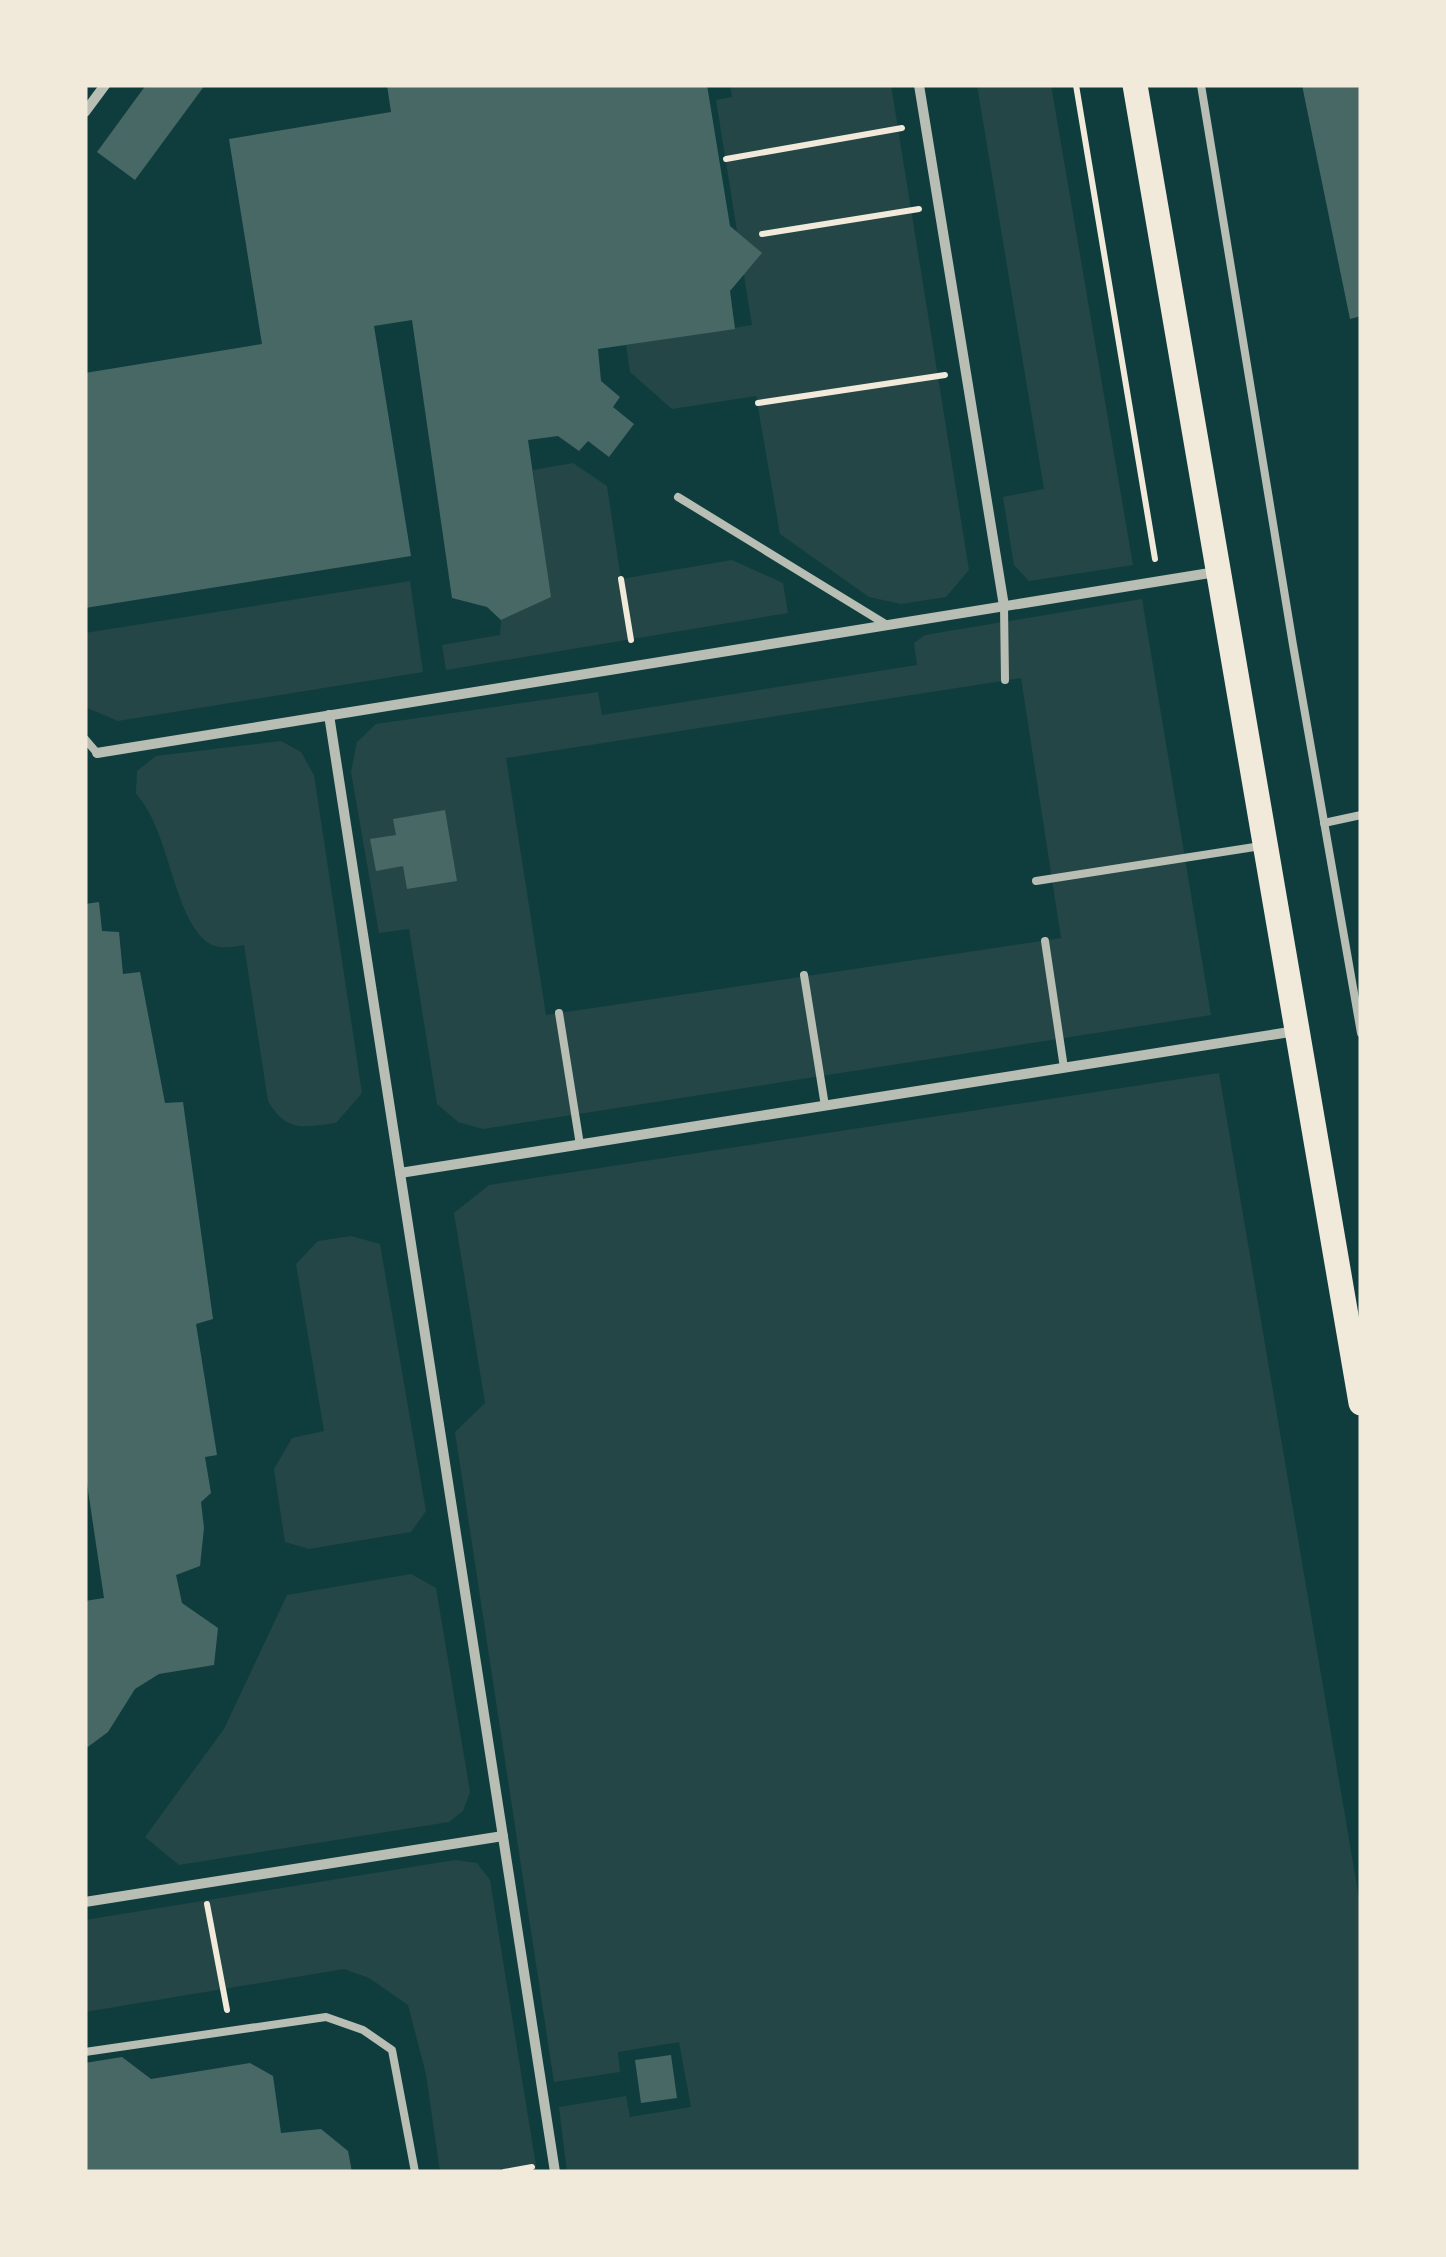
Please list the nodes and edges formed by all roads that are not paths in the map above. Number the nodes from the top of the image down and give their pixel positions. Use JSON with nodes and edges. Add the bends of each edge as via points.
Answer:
{"nodes":[{"id":1,"x":106,"y":85,"type":"edge"},
{"id":2,"x":919,"y":85,"type":"edge"},
{"id":3,"x":1136,"y":85,"type":"edge"},
{"id":4,"x":1201,"y":85,"type":"edge"},
{"id":5,"x":85,"y":112,"type":"edge"},
{"id":6,"x":678,"y":497,"type":"dead end"},
{"id":7,"x":1219,"y":572,"type":"junction"},
{"id":8,"x":1004,"y":606,"type":"junction"},
{"id":9,"x":888,"y":625,"type":"junction"},
{"id":10,"x":1006,"y":680,"type":"dead end"},
{"id":11,"x":329,"y":715,"type":"junction"},
{"id":12,"x":85,"y":739,"type":"edge"},
{"id":13,"x":97,"y":753,"type":"joint"},
{"id":14,"x":1361,"y":815,"type":"edge"},
{"id":15,"x":1324,"y":822,"type":"junction"},
{"id":16,"x":1265,"y":845,"type":"junction"},
{"id":17,"x":1036,"y":881,"type":"dead end"},
{"id":18,"x":1045,"y":941,"type":"dead end"},
{"id":19,"x":804,"y":975,"type":"dead end"},
{"id":20,"x":559,"y":1013,"type":"dead end"},
{"id":21,"x":1298,"y":1031,"type":"junction"},
{"id":22,"x":1361,"y":1033,"type":"edge"},
{"id":23,"x":1064,"y":1068,"type":"junction"},
{"id":24,"x":825,"y":1106,"type":"junction"},
{"id":25,"x":580,"y":1145,"type":"junction"},
{"id":26,"x":400,"y":1173,"type":"junction"},
{"id":27,"x":1352,"y":1295,"type":"edge"},
{"id":28,"x":1361,"y":1403,"type":"edge"},
{"id":29,"x":503,"y":1836,"type":"junction"},
{"id":30,"x":85,"y":1902,"type":"edge"},
{"id":31,"x":85,"y":2052,"type":"edge"},
{"id":32,"x":415,"y":2172,"type":"edge"},
{"id":33,"x":554,"y":2172,"type":"edge"}],
"edges":[{"from":1,"to":5,"type":"street"},
{"from":2,"to":8,"type":"street"},
{"from":3,"to":7,"type":"main road"},
{"from":4,"to":15,"type":"lane"},
{"from":6,"to":9,"type":"lane"},
{"from":7,"to":8,"type":"street"},
{"from":7,"to":16,"type":"main road"},
{"from":8,"to":9,"type":"street"},
{"from":8,"to":10,"type":"lane"},
{"from":9,"to":11,"type":"street"},
{"from":11,"to":13,"type":"street"},
{"from":11,"to":26,"type":"street"},
{"from":12,"to":13,"type":"lane"},
{"from":14,"to":15,"type":"lane"},
{"from":15,"to":22,"type":"lane"},
{"from":16,"to":17,"type":"lane"},
{"from":16,"to":21,"type":"main road"},
{"from":18,"to":23,"type":"lane"},
{"from":19,"to":24,"type":"lane"},
{"from":20,"to":25,"type":"lane"},
{"from":21,"to":23,"type":"street"},
{"from":21,"to":27,"type":"main road"},
{"from":23,"to":24,"type":"street"},
{"from":24,"to":25,"type":"street"},
{"from":25,"to":26,"type":"street"},
{"from":26,"to":29,"type":"street"},
{"from":27,"to":28,"type":"main road"},
{"from":29,"to":30,"type":"street"},
{"from":29,"to":33,"type":"street"},
{"from":31,"to":32,"type":"lane","via":[[326,2018],[364,2030],[392,2050]]}]}
